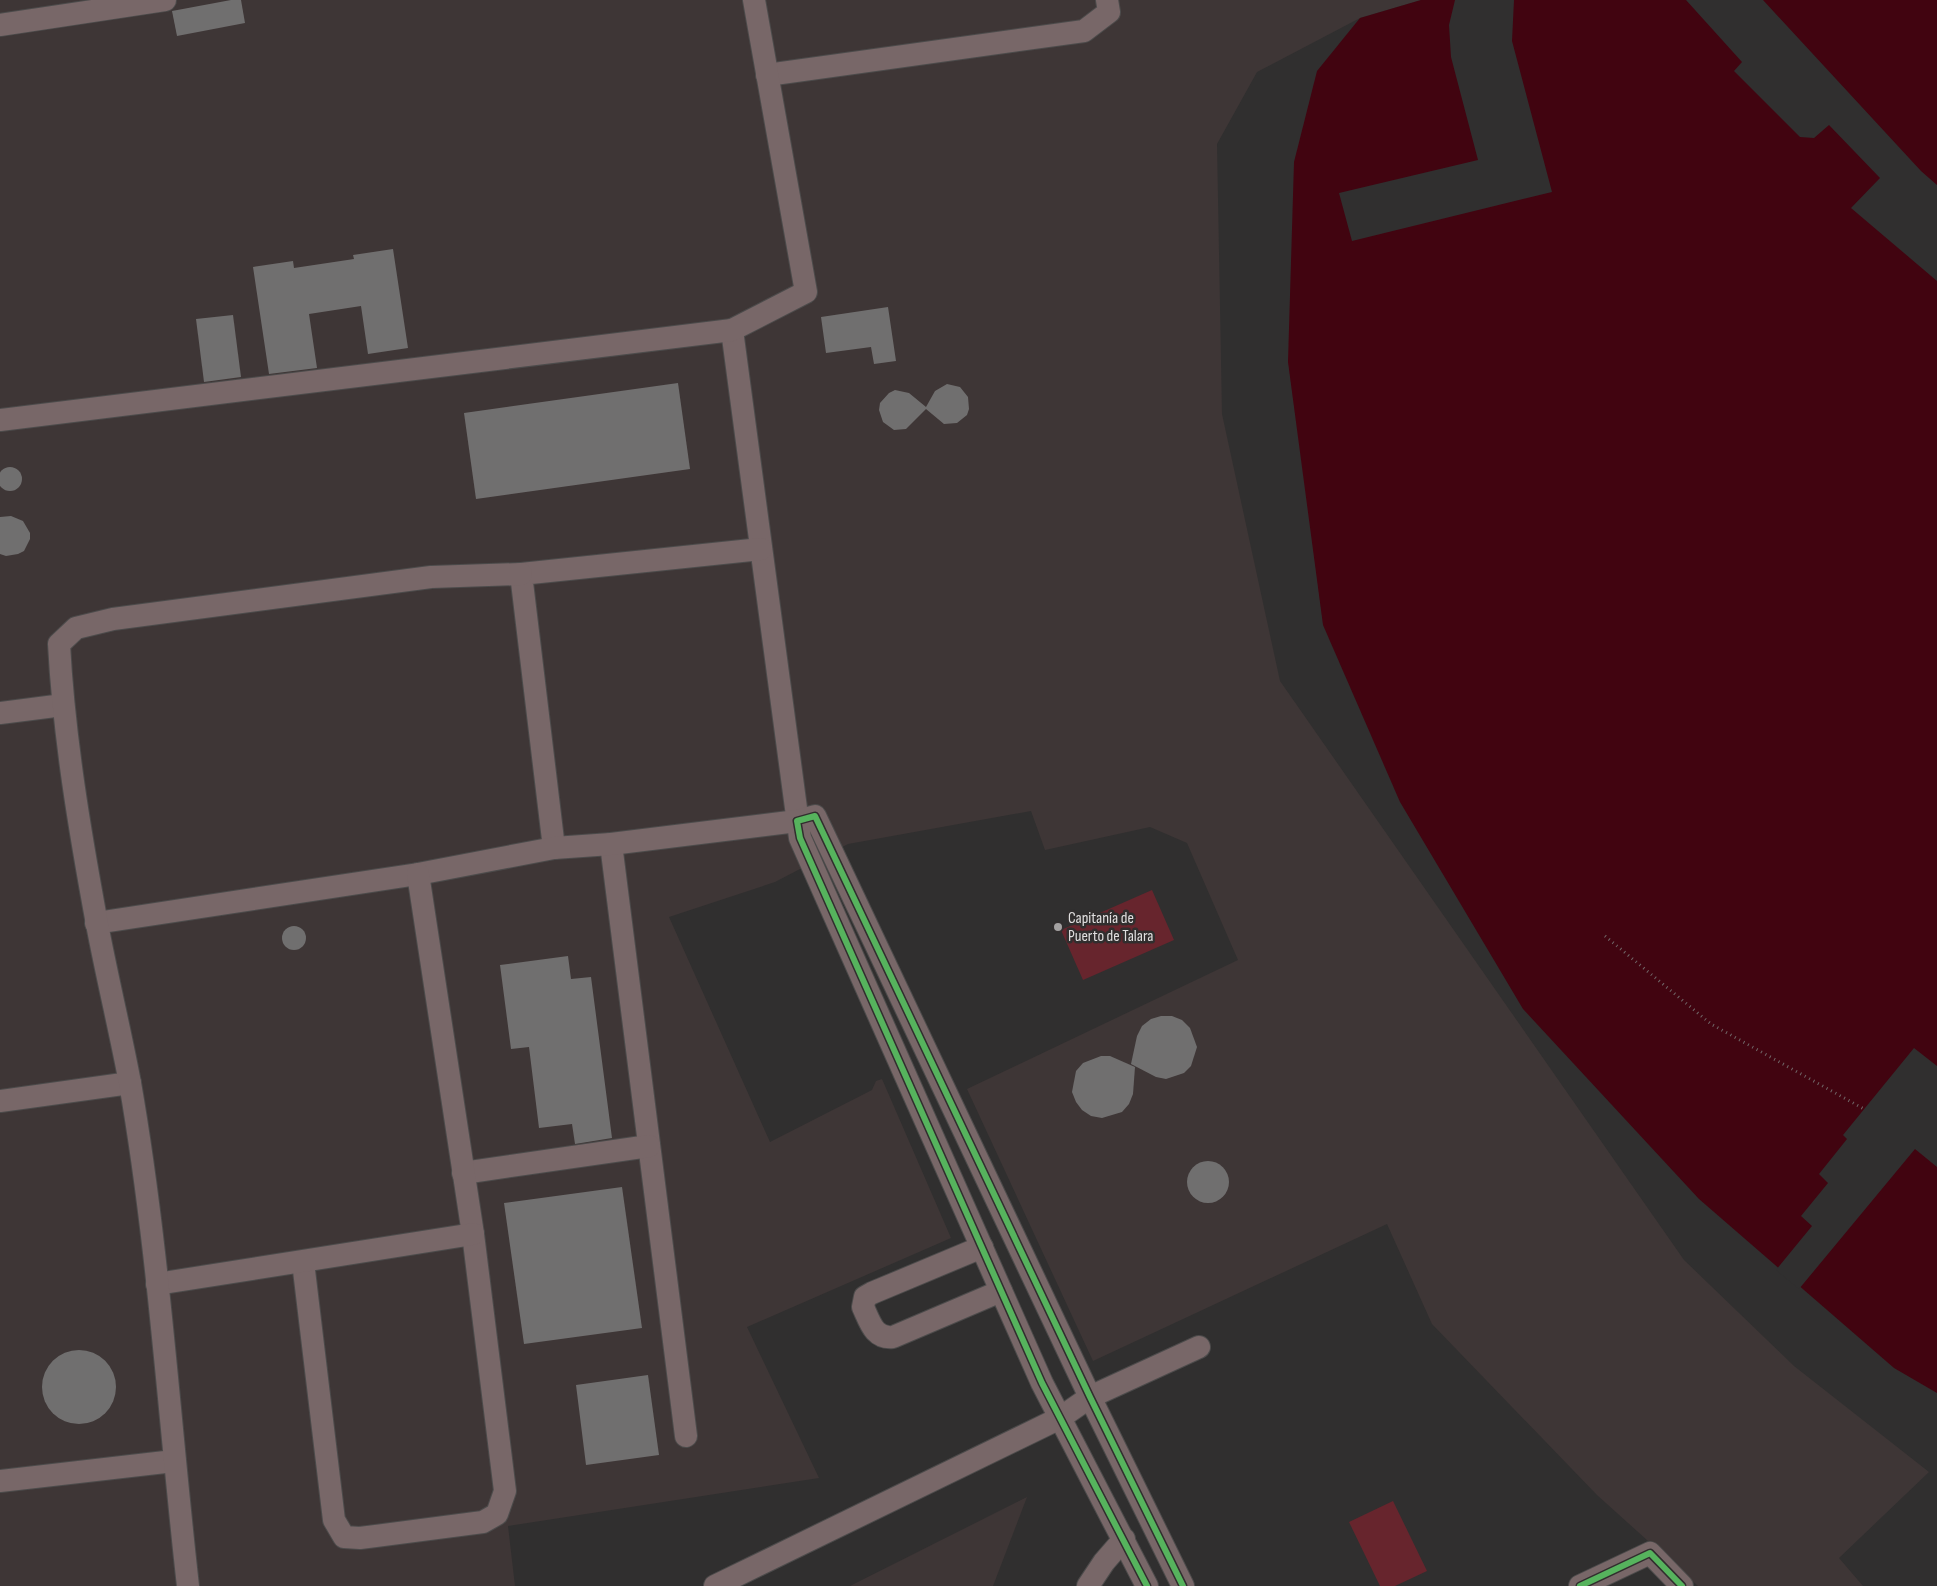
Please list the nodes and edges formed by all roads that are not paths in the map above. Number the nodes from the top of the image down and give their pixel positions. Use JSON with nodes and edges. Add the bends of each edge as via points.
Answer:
{"nodes":[{"id":1,"x":165,"y":0,"type":"edge"},
{"id":2,"x":754,"y":0,"type":"edge"},
{"id":3,"x":1107,"y":0,"type":"edge"},
{"id":4,"x":0,"y":25,"type":"edge"},
{"id":5,"x":767,"y":75,"type":"junction"},
{"id":6,"x":732,"y":330,"type":"junction"},
{"id":7,"x":0,"y":420,"type":"edge"},
{"id":8,"x":761,"y":550,"type":"junction"},
{"id":9,"x":520,"y":574,"type":"junction"},
{"id":10,"x":63,"y":706,"type":"junction"},
{"id":11,"x":0,"y":713,"type":"edge"},
{"id":12,"x":806,"y":819,"type":"junction"},
{"id":13,"x":611,"y":844,"type":"junction"},
{"id":14,"x":554,"y":848,"type":"junction"},
{"id":15,"x":418,"y":874,"type":"junction"},
{"id":16,"x":96,"y":923,"type":"junction"},
{"id":17,"x":130,"y":1083,"type":"junction"},
{"id":18,"x":0,"y":1101,"type":"edge"},
{"id":19,"x":649,"y":1146,"type":"junction"},
{"id":20,"x":463,"y":1173,"type":"junction"},
{"id":21,"x":473,"y":1234,"type":"junction"},
{"id":22,"x":982,"y":1247,"type":"junction"},
{"id":23,"x":303,"y":1262,"type":"junction"},
{"id":24,"x":157,"y":1284,"type":"junction"},
{"id":25,"x":1001,"y":1292,"type":"junction"},
{"id":26,"x":1199,"y":1347,"type":"dead end"},
{"id":27,"x":1090,"y":1397,"type":"junction"},
{"id":28,"x":1060,"y":1418,"type":"junction"},
{"id":29,"x":686,"y":1436,"type":"dead end"},
{"id":30,"x":174,"y":1461,"type":"junction"},
{"id":31,"x":0,"y":1482,"type":"edge"},
{"id":32,"x":1124,"y":1539,"type":"junction"},
{"id":33,"x":188,"y":1586,"type":"edge"},
{"id":34,"x":715,"y":1586,"type":"edge"},
{"id":35,"x":1088,"y":1586,"type":"edge"},
{"id":36,"x":1147,"y":1586,"type":"edge"},
{"id":37,"x":1183,"y":1586,"type":"edge"},
{"id":38,"x":1580,"y":1586,"type":"edge"},
{"id":39,"x":1682,"y":1586,"type":"edge"}],
"edges":[{"from":1,"to":4,"type":"street"},
{"from":2,"to":5,"type":"street"},
{"from":3,"to":5,"type":"street","via":[[1109,12],[1084,31]]},
{"from":5,"to":6,"type":"street","via":[[806,292]]},
{"from":6,"to":7,"type":"street"},
{"from":6,"to":8,"type":"street"},
{"from":8,"to":9,"type":"street"},
{"from":8,"to":12,"type":"street"},
{"from":9,"to":10,"type":"street","via":[[431,577],[113,619],[76,628],[60,644]]},
{"from":9,"to":14,"type":"street"},
{"from":10,"to":11,"type":"street"},
{"from":10,"to":16,"type":"street"},
{"from":12,"to":13,"type":"street"},
{"from":12,"to":22,"type":"street","via":[[800,838]]},
{"from":12,"to":27,"type":"street"},
{"from":13,"to":14,"type":"street"},
{"from":13,"to":19,"type":"street"},
{"from":14,"to":15,"type":"street"},
{"from":15,"to":16,"type":"street"},
{"from":15,"to":20,"type":"street"},
{"from":16,"to":17,"type":"street"},
{"from":17,"to":18,"type":"street"},
{"from":17,"to":24,"type":"street"},
{"from":19,"to":20,"type":"street"},
{"from":19,"to":29,"type":"street"},
{"from":20,"to":21,"type":"street"},
{"from":21,"to":23,"type":"street"},
{"from":21,"to":23,"type":"street","via":[[505,1491],[497,1514],[484,1522],[360,1538],[344,1537],[334,1520]]},
{"from":22,"to":25,"type":"street"},
{"from":22,"to":25,"type":"street","via":[[872,1293],[865,1297],[862,1307],[877,1334],[885,1338]]},
{"from":23,"to":24,"type":"street"},
{"from":24,"to":30,"type":"street"},
{"from":25,"to":28,"type":"street"},
{"from":26,"to":27,"type":"street"},
{"from":27,"to":28,"type":"street"},
{"from":27,"to":37,"type":"street"},
{"from":28,"to":32,"type":"street"},
{"from":28,"to":34,"type":"street"},
{"from":30,"to":31,"type":"street"},
{"from":30,"to":33,"type":"street"},
{"from":32,"to":35,"type":"street"},
{"from":32,"to":36,"type":"street"},
{"from":38,"to":39,"type":"street","via":[[1650,1553]]}]}
